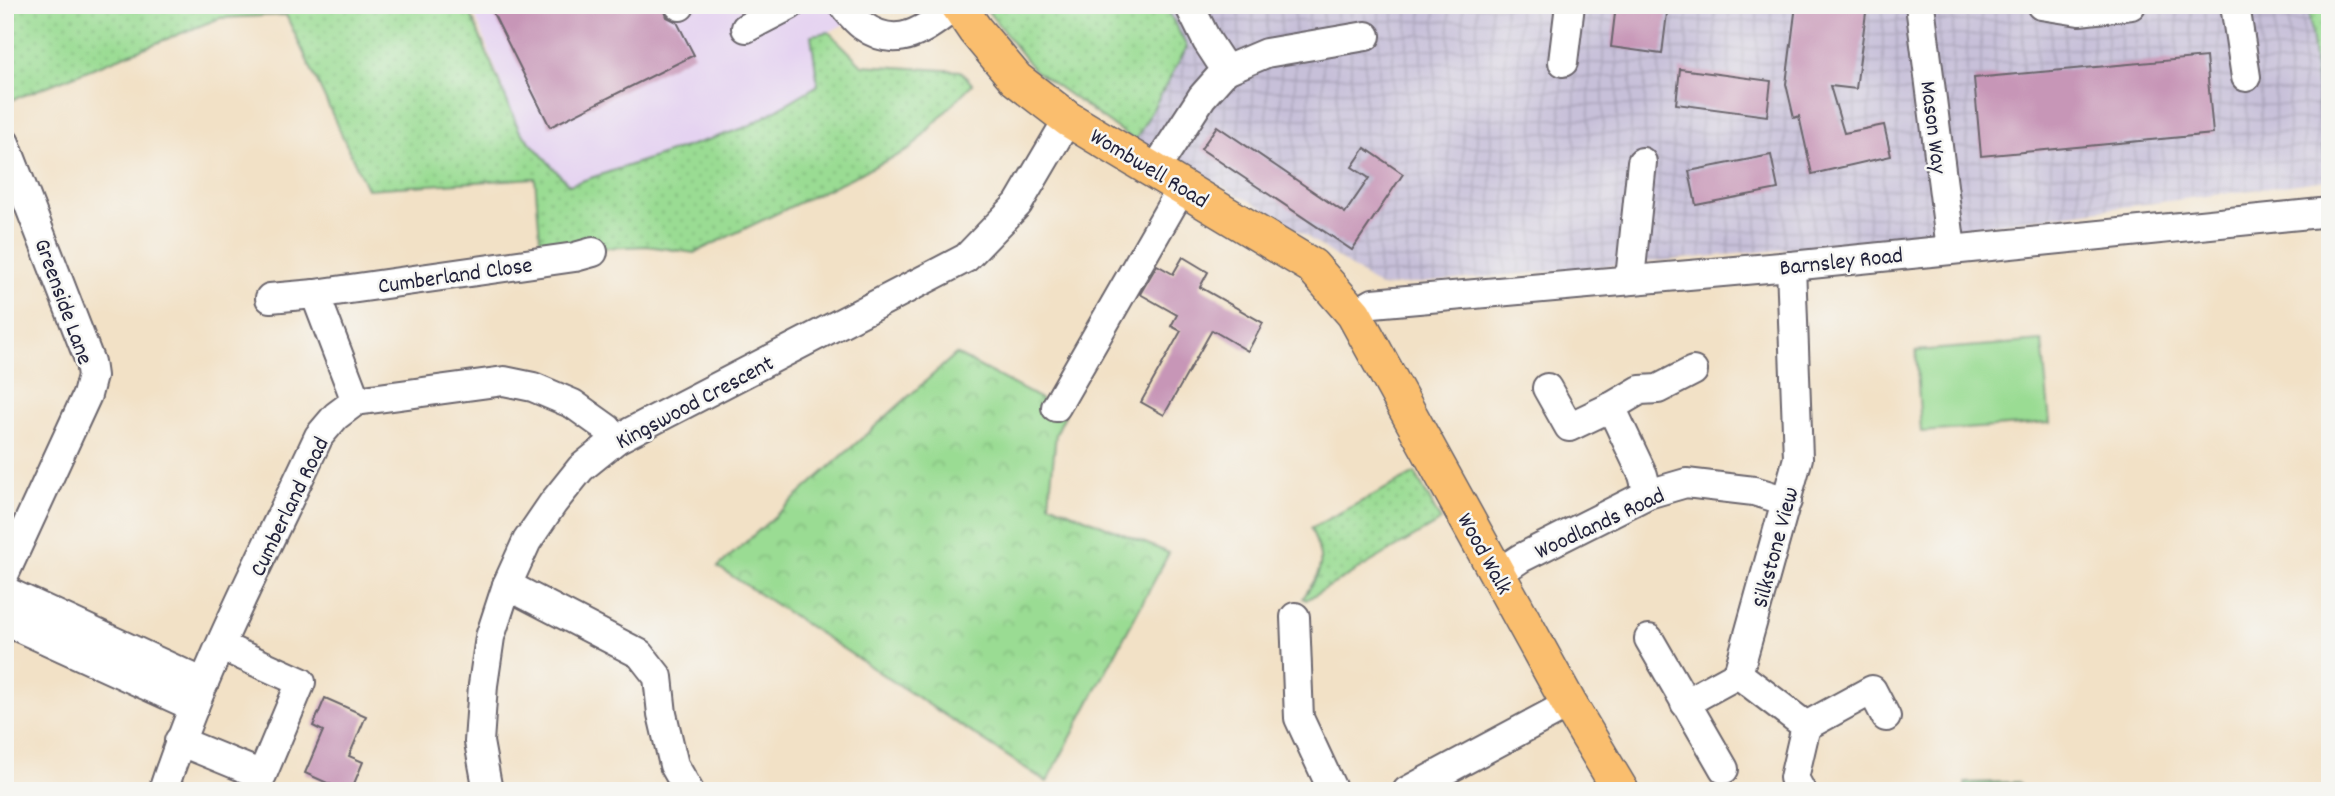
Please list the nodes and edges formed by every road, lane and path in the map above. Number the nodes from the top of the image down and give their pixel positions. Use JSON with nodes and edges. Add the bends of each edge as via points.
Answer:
{"nodes":[{"id":1,"x":790,"y":5,"type":"edge"},
{"id":2,"x":843,"y":5,"type":"edge"},
{"id":3,"x":957,"y":5,"type":"edge"},
{"id":4,"x":1189,"y":5,"type":"edge"},
{"id":5,"x":1570,"y":5,"type":"edge"},
{"id":6,"x":1920,"y":5,"type":"edge"},
{"id":7,"x":2040,"y":5,"type":"edge"},
{"id":8,"x":2131,"y":5,"type":"edge"},
{"id":9,"x":2235,"y":5,"type":"edge"},
{"id":10,"x":746,"y":28,"type":"dead end"},
{"id":11,"x":1366,"y":36,"type":"dead end"},
{"id":12,"x":1563,"y":62,"type":"dead end"},
{"id":13,"x":1226,"y":70,"type":"junction"},
{"id":14,"x":2246,"y":77,"type":"dead end"},
{"id":15,"x":1068,"y":119,"type":"junction"},
{"id":16,"x":5,"y":143,"type":"edge"},
{"id":17,"x":1642,"y":162,"type":"dead end"},
{"id":18,"x":1169,"y":178,"type":"junction"},
{"id":19,"x":2330,"y":212,"type":"edge"},
{"id":20,"x":1951,"y":249,"type":"junction"},
{"id":21,"x":593,"y":252,"type":"dead end"},
{"id":22,"x":1791,"y":266,"type":"junction"},
{"id":23,"x":1630,"y":279,"type":"junction"},
{"id":24,"x":315,"y":294,"type":"junction"},
{"id":25,"x":270,"y":298,"type":"dead end"},
{"id":26,"x":1354,"y":314,"type":"junction"},
{"id":27,"x":1693,"y":371,"type":"dead end"},
{"id":28,"x":1546,"y":388,"type":"dead end"},
{"id":29,"x":356,"y":401,"type":"junction"},
{"id":30,"x":1056,"y":407,"type":"dead end"},
{"id":31,"x":1611,"y":407,"type":"junction"},
{"id":32,"x":617,"y":439,"type":"junction"},
{"id":33,"x":1648,"y":494,"type":"junction"},
{"id":34,"x":1787,"y":501,"type":"junction"},
{"id":35,"x":5,"y":573,"type":"edge"},
{"id":36,"x":1497,"y":574,"type":"junction"},
{"id":37,"x":507,"y":585,"type":"junction"},
{"id":38,"x":5,"y":591,"type":"edge"},
{"id":39,"x":1294,"y":617,"type":"dead end"},
{"id":40,"x":5,"y":621,"type":"edge"},
{"id":41,"x":1649,"y":639,"type":"dead end"},
{"id":42,"x":221,"y":646,"type":"junction"},
{"id":43,"x":1738,"y":674,"type":"junction"},
{"id":44,"x":199,"y":695,"type":"junction"},
{"id":45,"x":1685,"y":703,"type":"junction"},
{"id":46,"x":1569,"y":704,"type":"junction"},
{"id":47,"x":1886,"y":717,"type":"dead end"},
{"id":48,"x":1806,"y":726,"type":"junction"},
{"id":49,"x":179,"y":741,"type":"junction"},
{"id":50,"x":1724,"y":769,"type":"dead end"},
{"id":51,"x":163,"y":791,"type":"edge"},
{"id":52,"x":488,"y":791,"type":"edge"},
{"id":53,"x":689,"y":791,"type":"edge"},
{"id":54,"x":1333,"y":791,"type":"edge"},
{"id":55,"x":1407,"y":791,"type":"edge"},
{"id":56,"x":1621,"y":791,"type":"edge"},
{"id":57,"x":1801,"y":791,"type":"edge"}],
"edges":[{"from":1,"to":10,"type":"street"},
{"from":2,"to":3,"type":"street","via":[[863,25],[886,37],[924,31]]},
{"from":3,"to":15,"type":"main road","name":"Wombwell Road","via":[[1016,79]]},
{"from":4,"to":13,"type":"street"},
{"from":5,"to":12,"type":"street"},
{"from":6,"to":20,"type":"street","name":"Mason Way"},
{"from":7,"to":8,"type":"street","via":[[2080,11]]},
{"from":9,"to":14,"type":"street"},
{"from":11,"to":13,"type":"street","via":[[1266,53]]},
{"from":13,"to":18,"type":"street","via":[[1202,97]]},
{"from":15,"to":18,"type":"main road","name":"Wombwell Road"},
{"from":15,"to":32,"type":"street","name":"Kingswood Crescent","via":[[1018,204],[966,258]]},
{"from":16,"to":35,"type":"street","name":"Greenside Lane","via":[[92,376]]},
{"from":17,"to":23,"type":"street"},
{"from":18,"to":26,"type":"main road","name":"Wombwell Road","via":[[1312,266]]},
{"from":18,"to":30,"type":"street"},
{"from":19,"to":20,"type":"street","name":"Barnsley Road"},
{"from":20,"to":22,"type":"street","name":"Barnsley Road"},
{"from":21,"to":24,"type":"street","name":"Cumberland Close"},
{"from":22,"to":23,"type":"street","name":"Barnsley Road"},
{"from":22,"to":34,"type":"street","name":"Silkstone View","via":[[1798,458]]},
{"from":23,"to":26,"type":"street","name":"Barnsley Road","via":[[1373,303]]},
{"from":24,"to":25,"type":"street","name":"Cumberland Close"},
{"from":24,"to":29,"type":"street"},
{"from":26,"to":36,"type":"main road","name":"Wood Walk"},
{"from":27,"to":31,"type":"street","via":[[1658,389],[1640,390]]},
{"from":28,"to":31,"type":"street","via":[[1569,427]]},
{"from":29,"to":32,"type":"street","via":[[504,381],[573,404]]},
{"from":29,"to":42,"type":"street","name":"Cumberland Road","via":[[319,436]]},
{"from":31,"to":33,"type":"street"},
{"from":32,"to":37,"type":"street","name":"Kingswood Crescent","via":[[581,468],[553,503],[527,541]]},
{"from":33,"to":34,"type":"street","name":"Woodlands Road","via":[[1686,483],[1754,491]]},
{"from":33,"to":36,"type":"street","name":"Woodlands Road"},
{"from":34,"to":43,"type":"street","name":"Silkstone View"},
{"from":36,"to":46,"type":"main road","name":"Wood Walk"},
{"from":37,"to":52,"type":"street","name":"Kingswood Crescent","via":[[490,637],[483,685],[479,742]]},
{"from":37,"to":53,"type":"street","via":[[640,654],[658,677],[674,765]]},
{"from":38,"to":44,"type":"street"},
{"from":39,"to":54,"type":"street","via":[[1299,718]]},
{"from":40,"to":44,"type":"street"},
{"from":41,"to":45,"type":"street"},
{"from":42,"to":44,"type":"street","name":"Cumberland Road"},
{"from":42,"to":49,"type":"street","via":[[301,682],[267,763],[261,775]]},
{"from":43,"to":45,"type":"street"},
{"from":43,"to":48,"type":"street"},
{"from":44,"to":49,"type":"street","name":"Cumberland Road"},
{"from":45,"to":50,"type":"street"},
{"from":46,"to":55,"type":"street"},
{"from":46,"to":56,"type":"main road","name":"Wood Walk"},
{"from":47,"to":48,"type":"street","via":[[1872,690]]},
{"from":48,"to":57,"type":"street","via":[[1794,778]]},
{"from":49,"to":51,"type":"street","name":"Cumberland Road"}]}
